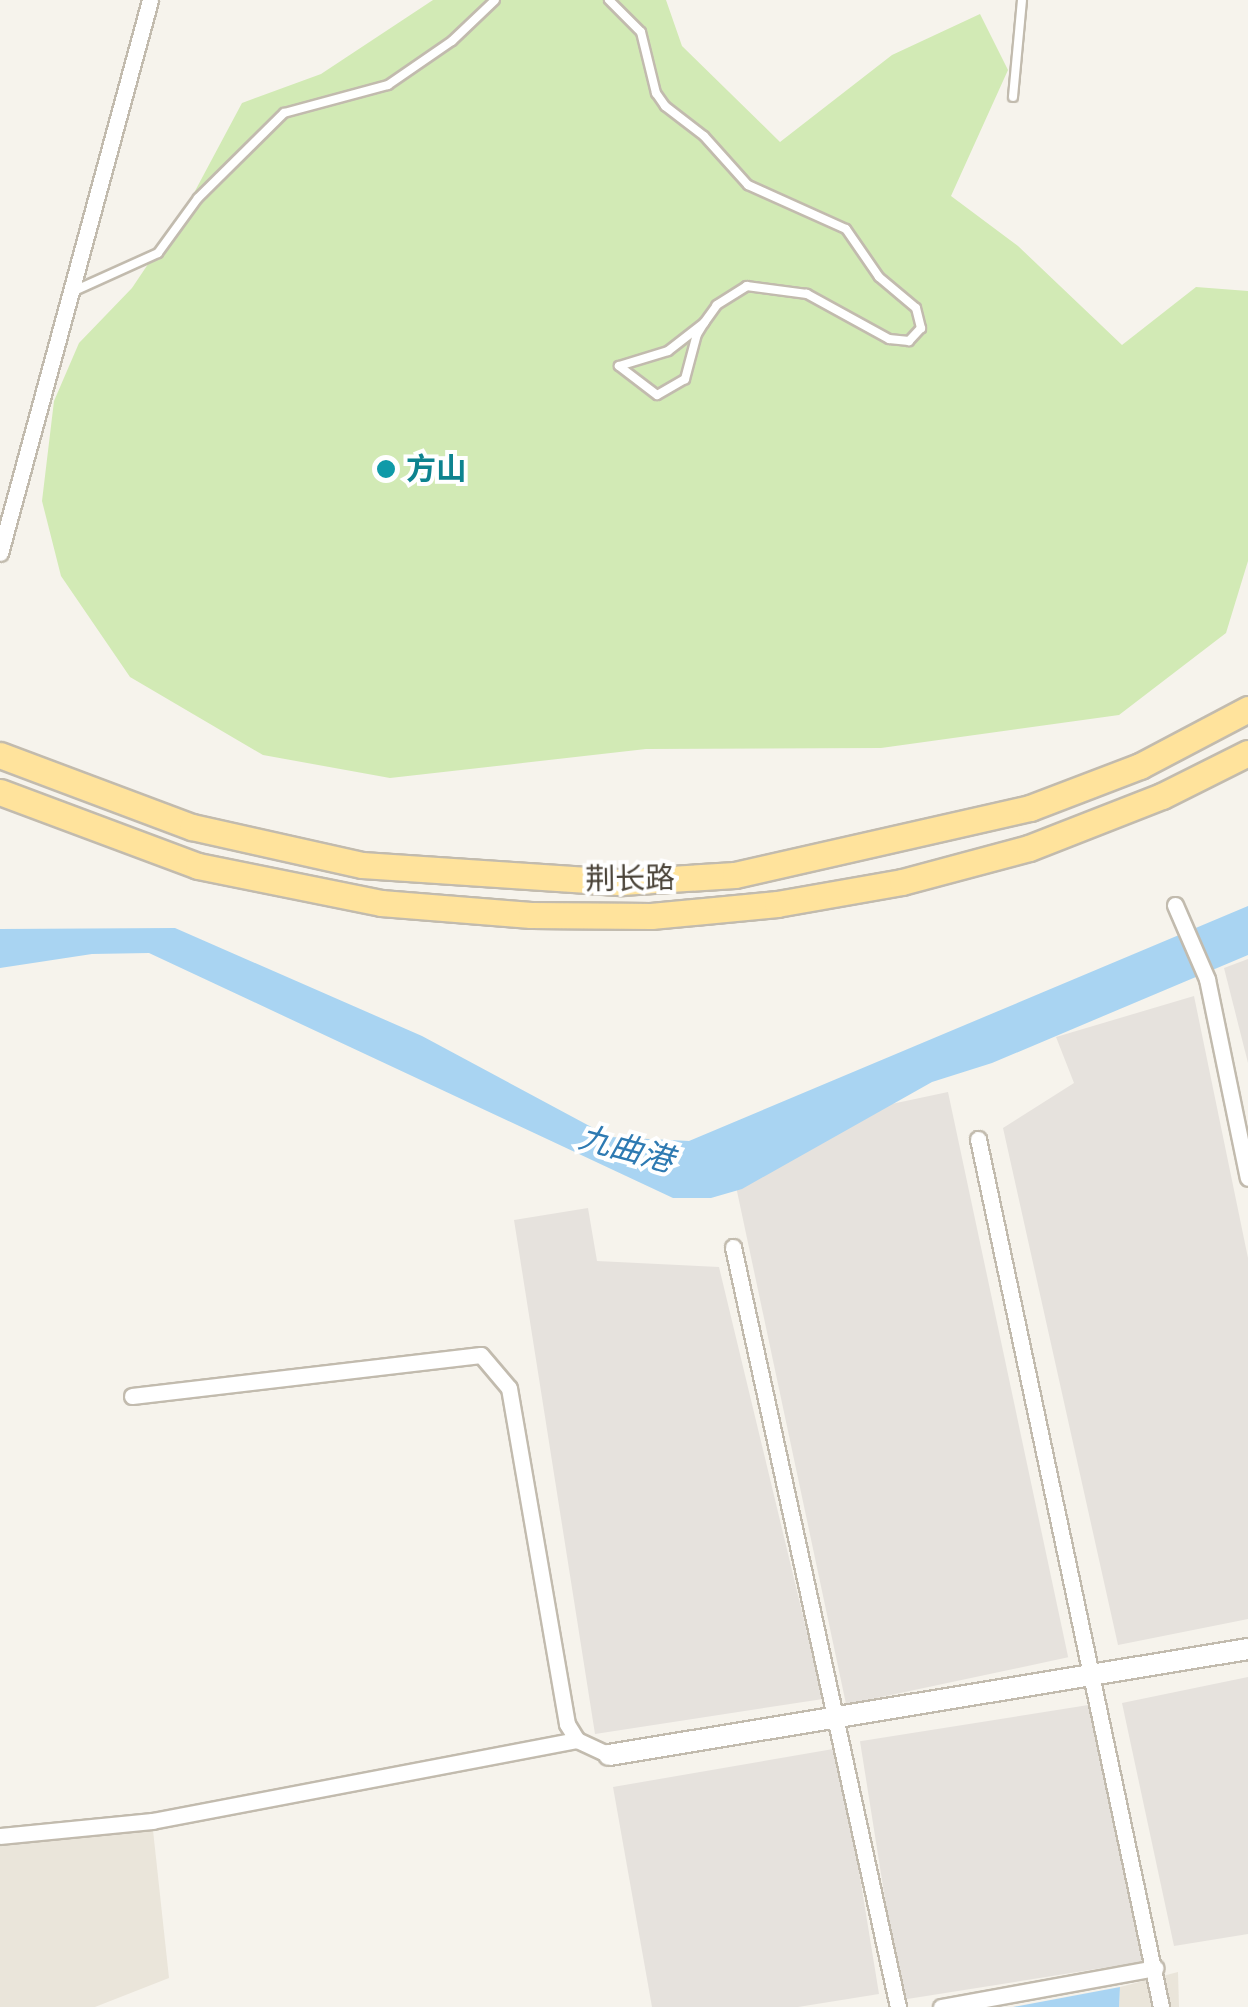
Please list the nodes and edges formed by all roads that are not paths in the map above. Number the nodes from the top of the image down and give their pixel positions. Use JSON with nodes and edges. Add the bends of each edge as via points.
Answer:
{"nodes":[{"id":1,"x":150,"y":0,"type":"edge"},
{"id":2,"x":495,"y":0,"type":"edge"},
{"id":3,"x":609,"y":0,"type":"edge"},
{"id":4,"x":1022,"y":0,"type":"edge"},
{"id":5,"x":1013,"y":97,"type":"dead end"},
{"id":6,"x":69,"y":293,"type":"junction"},
{"id":7,"x":704,"y":324,"type":"junction"},
{"id":8,"x":0,"y":553,"type":"edge"},
{"id":9,"x":1248,"y":709,"type":"edge"},
{"id":10,"x":1248,"y":752,"type":"edge"},
{"id":11,"x":0,"y":755,"type":"edge"},
{"id":12,"x":0,"y":792,"type":"edge"},
{"id":13,"x":1175,"y":905,"type":"dead end"},
{"id":14,"x":978,"y":1139,"type":"dead end"},
{"id":15,"x":1248,"y":1178,"type":"edge"},
{"id":16,"x":733,"y":1246,"type":"dead end"},
{"id":17,"x":132,"y":1396,"type":"dead end"},
{"id":18,"x":1248,"y":1648,"type":"edge"},
{"id":19,"x":1088,"y":1676,"type":"junction"},
{"id":20,"x":839,"y":1718,"type":"junction"},
{"id":21,"x":577,"y":1740,"type":"junction"},
{"id":22,"x":608,"y":1756,"type":"joint"},
{"id":23,"x":0,"y":1836,"type":"edge"},
{"id":24,"x":1155,"y":1968,"type":"junction"},
{"id":25,"x":898,"y":2007,"type":"edge"},
{"id":26,"x":941,"y":2007,"type":"edge"},
{"id":27,"x":1161,"y":2007,"type":"edge"}],
"edges":[{"from":1,"to":6,"type":"street"},
{"from":2,"to":6,"type":"lane","via":[[452,41],[388,85],[284,114],[198,198],[158,253]]},
{"from":3,"to":7,"type":"lane","via":[[641,32],[665,106],[704,136],[748,186],[846,228],[879,277],[920,318],[916,337],[889,339],[828,302],[768,284],[730,295]]},
{"from":4,"to":5,"type":"lane"},
{"from":6,"to":8,"type":"street"},
{"from":7,"to":7,"type":"lane","via":[[685,379],[657,394],[620,366],[668,351]]},
{"from":9,"to":11,"type":"main road","name":"荆长路","via":[[1140,766],[1030,808],[734,875],[621,882],[362,865],[192,828]]},
{"from":10,"to":12,"type":"main road","name":"荆长路","via":[[1162,796],[1030,848],[848,892],[651,916],[531,916],[381,902],[198,866]]},
{"from":13,"to":15,"type":"street","via":[[1207,979]]},
{"from":14,"to":19,"type":"street"},
{"from":16,"to":20,"type":"street"},
{"from":17,"to":21,"type":"street","via":[[480,1354],[509,1388],[567,1724]]},
{"from":18,"to":19,"type":"street"},
{"from":19,"to":20,"type":"street"},
{"from":19,"to":24,"type":"street","via":[[1102,1703]]},
{"from":20,"to":22,"type":"street"},
{"from":20,"to":25,"type":"street"},
{"from":21,"to":22,"type":"street"},
{"from":21,"to":23,"type":"street","via":[[152,1822]]},
{"from":24,"to":26,"type":"street"},
{"from":24,"to":27,"type":"street"}]}
